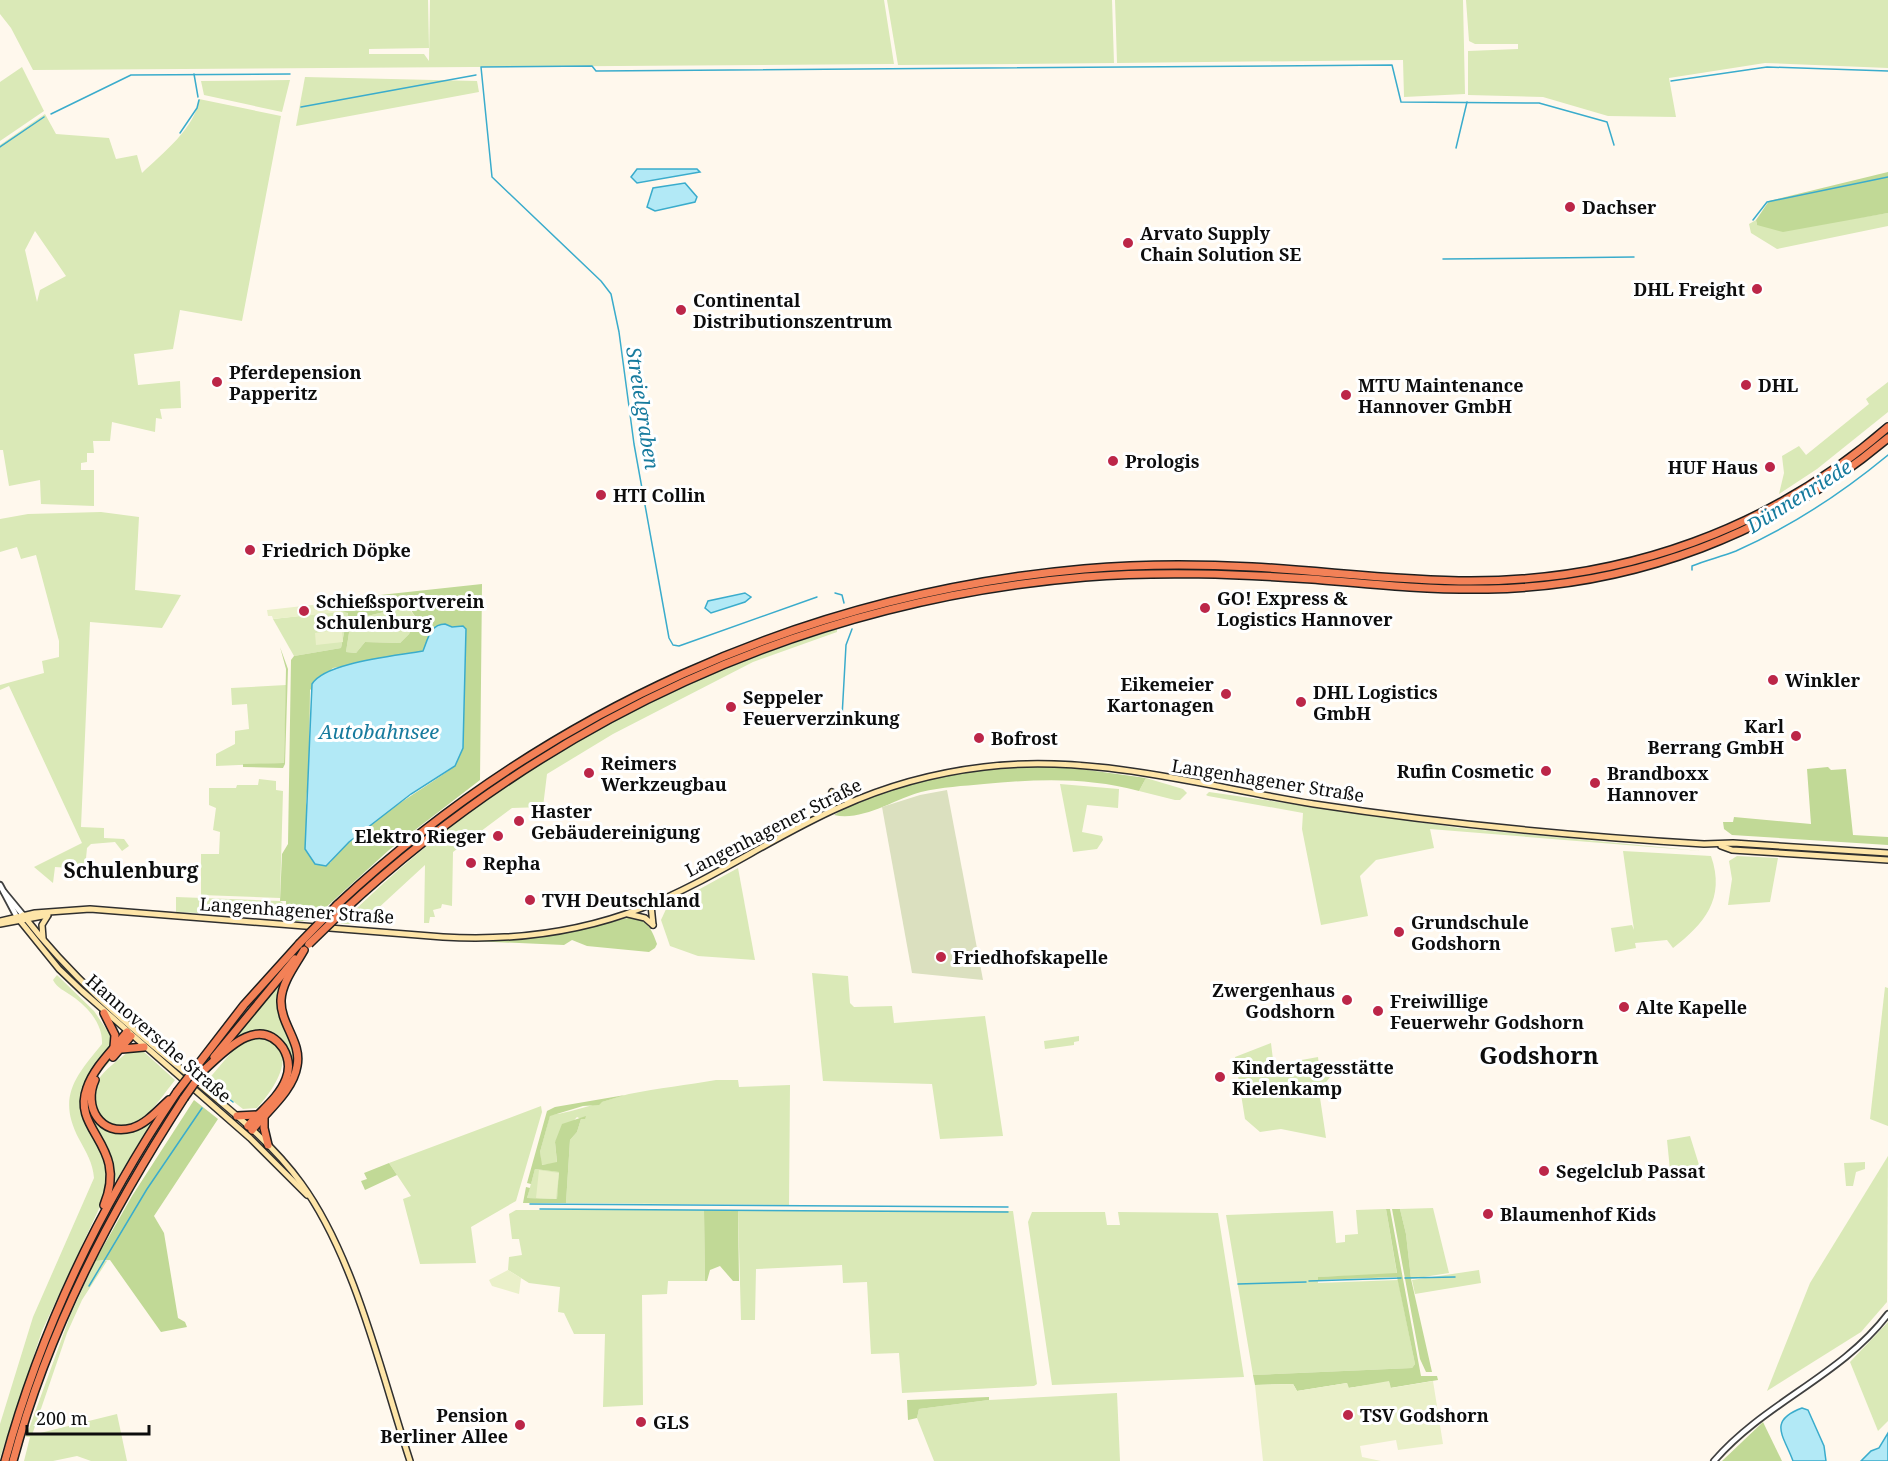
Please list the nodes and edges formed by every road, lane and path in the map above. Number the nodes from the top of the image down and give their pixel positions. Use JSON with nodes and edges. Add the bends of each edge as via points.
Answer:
{"nodes":[{"id":1,"x":1888,"y":427,"type":"edge"},
{"id":2,"x":1888,"y":438,"type":"edge"},
{"id":3,"x":832,"y":792,"type":"dead end"},
{"id":4,"x":853,"y":801,"type":"junction"},
{"id":5,"x":1720,"y":845,"type":"junction"},
{"id":6,"x":1888,"y":853,"type":"edge"},
{"id":7,"x":1888,"y":860,"type":"edge"},
{"id":8,"x":0,"y":885,"type":"edge"},
{"id":9,"x":651,"y":904,"type":"junction"},
{"id":10,"x":643,"y":908,"type":"junction"},
{"id":11,"x":340,"y":909,"type":"junction"},
{"id":12,"x":55,"y":912,"type":"junction"},
{"id":13,"x":626,"y":914,"type":"junction"},
{"id":14,"x":48,"y":915,"type":"junction"},
{"id":15,"x":22,"y":918,"type":"junction"},
{"id":16,"x":0,"y":922,"type":"edge"},
{"id":17,"x":650,"y":922,"type":"junction"},
{"id":18,"x":45,"y":943,"type":"junction"},
{"id":19,"x":304,"y":946,"type":"junction"},
{"id":20,"x":104,"y":1013,"type":"junction"},
{"id":21,"x":130,"y":1032,"type":"junction"},
{"id":22,"x":144,"y":1047,"type":"junction"},
{"id":23,"x":115,"y":1051,"type":"junction"},
{"id":24,"x":203,"y":1071,"type":"junction"},
{"id":25,"x":181,"y":1095,"type":"junction"},
{"id":26,"x":261,"y":1115,"type":"junction"},
{"id":27,"x":237,"y":1116,"type":"junction"},
{"id":28,"x":248,"y":1131,"type":"junction"},
{"id":29,"x":268,"y":1145,"type":"junction"},
{"id":30,"x":308,"y":1196,"type":"junction"},
{"id":31,"x":90,"y":1240,"type":"junction"},
{"id":32,"x":1888,"y":1314,"type":"edge"},
{"id":33,"x":5,"y":1461,"type":"edge"},
{"id":34,"x":13,"y":1461,"type":"edge"},
{"id":35,"x":410,"y":1461,"type":"edge"},
{"id":36,"x":1714,"y":1461,"type":"edge"}],
"edges":[{"from":1,"to":11,"type":"highway","via":[[1828,474],[1752,519],[1686,546],[1590,572],[1527,580],[1469,581],[1196,565],[1086,569],[980,582],[831,617],[680,674],[547,744],[439,818]]},
{"from":2,"to":11,"type":"highway","via":[[1832,481],[1756,525],[1689,554],[1591,579],[1479,589],[1228,574],[1087,577],[942,598],[822,628],[683,681],[552,750],[443,825]]},
{"from":3,"to":4,"type":"main road"},
{"from":4,"to":5,"type":"main road","name":"Langenhagener Straße","via":[[936,773],[988,766],[1060,764],[1462,825]]},
{"from":4,"to":9,"type":"main road","name":"Langenhagener Straße"},
{"from":5,"to":6,"type":"main road","name":"Langenhagener Straße"},
{"from":5,"to":7,"type":"main road","name":"Langenhagener Straße","via":[[1732,850]]},
{"from":8,"to":15,"type":"street","name":"Hannoversche Straße"},
{"from":9,"to":10,"type":"main road","name":"Langenhagener Straße"},
{"from":9,"to":17,"type":"main road","via":[[653,925]]},
{"from":10,"to":13,"type":"main road","name":"Langenhagener Straße"},
{"from":10,"to":17,"type":"main road"},
{"from":11,"to":19,"type":"highway","bridge":true},
{"from":12,"to":13,"type":"main road","name":"Langenhagener Straße","via":[[101,909],[490,938],[567,930]]},
{"from":12,"to":14,"type":"main road","name":"Langenhagener Straße"},
{"from":12,"to":15,"type":"main road","name":"Langenhagener Straße"},
{"from":13,"to":17,"type":"main road"},
{"from":14,"to":15,"type":"main road","name":"Langenhagener Straße"},
{"from":14,"to":18,"type":"main road","via":[[42,925]]},
{"from":15,"to":16,"type":"main road","name":"Langenhagener Straße"},
{"from":15,"to":18,"type":"main road","name":"Hannoversche Straße"},
{"from":15,"to":20,"type":"main road","name":"Hannoversche Straße","via":[[59,969]]},
{"from":18,"to":21,"type":"main road","name":"Hannoversche Straße"},
{"from":19,"to":24,"type":"highway"},
{"from":19,"to":25,"type":"highway","bridge":true,"via":[[244,1005],[196,1066]]},
{"from":19,"to":26,"type":"highway","via":[[283,987],[281,1001],[296,1044],[297,1068],[283,1094]]},
{"from":20,"to":21,"type":"main road","name":"Hannoversche Straße"},
{"from":20,"to":23,"type":"highway","via":[[115,1035]]},
{"from":21,"to":22,"type":"main road","name":"Hannoversche Straße"},
{"from":21,"to":23,"type":"highway"},
{"from":21,"to":27,"type":"main road","name":"Hannoversche Straße"},
{"from":22,"to":23,"type":"highway"},
{"from":22,"to":28,"type":"main road","name":"Hannoversche Straße"},
{"from":23,"to":25,"type":"highway","via":[[95,1080],[90,1096],[93,1112],[103,1124],[122,1130],[135,1128]]},
{"from":23,"to":31,"type":"highway","via":[[91,1079],[84,1096],[85,1114],[111,1166],[110,1187]]},
{"from":24,"to":25,"type":"highway","bridge":true},
{"from":24,"to":26,"type":"highway","via":[[243,1037],[274,1039],[286,1054],[289,1071]]},
{"from":25,"to":31,"type":"highway","via":[[144,1144]]},
{"from":25,"to":34,"type":"highway","via":[[81,1277],[38,1381]]},
{"from":26,"to":27,"type":"highway"},
{"from":26,"to":28,"type":"highway"},
{"from":26,"to":29,"type":"highway"},
{"from":27,"to":28,"type":"main road","name":"Hannoversche Straße"},
{"from":28,"to":29,"type":"main road","name":"Hannoversche Straße"},
{"from":28,"to":30,"type":"main road","name":"Hannoversche Straße"},
{"from":29,"to":30,"type":"main road","name":"Hannoversche Straße","via":[[300,1180]]},
{"from":30,"to":35,"type":"main road","name":"Hannoversche Straße","via":[[345,1264]]},
{"from":31,"to":33,"type":"highway","via":[[48,1333]]},
{"from":32,"to":36,"type":"street","via":[[1848,1357],[1761,1417]]}]}
